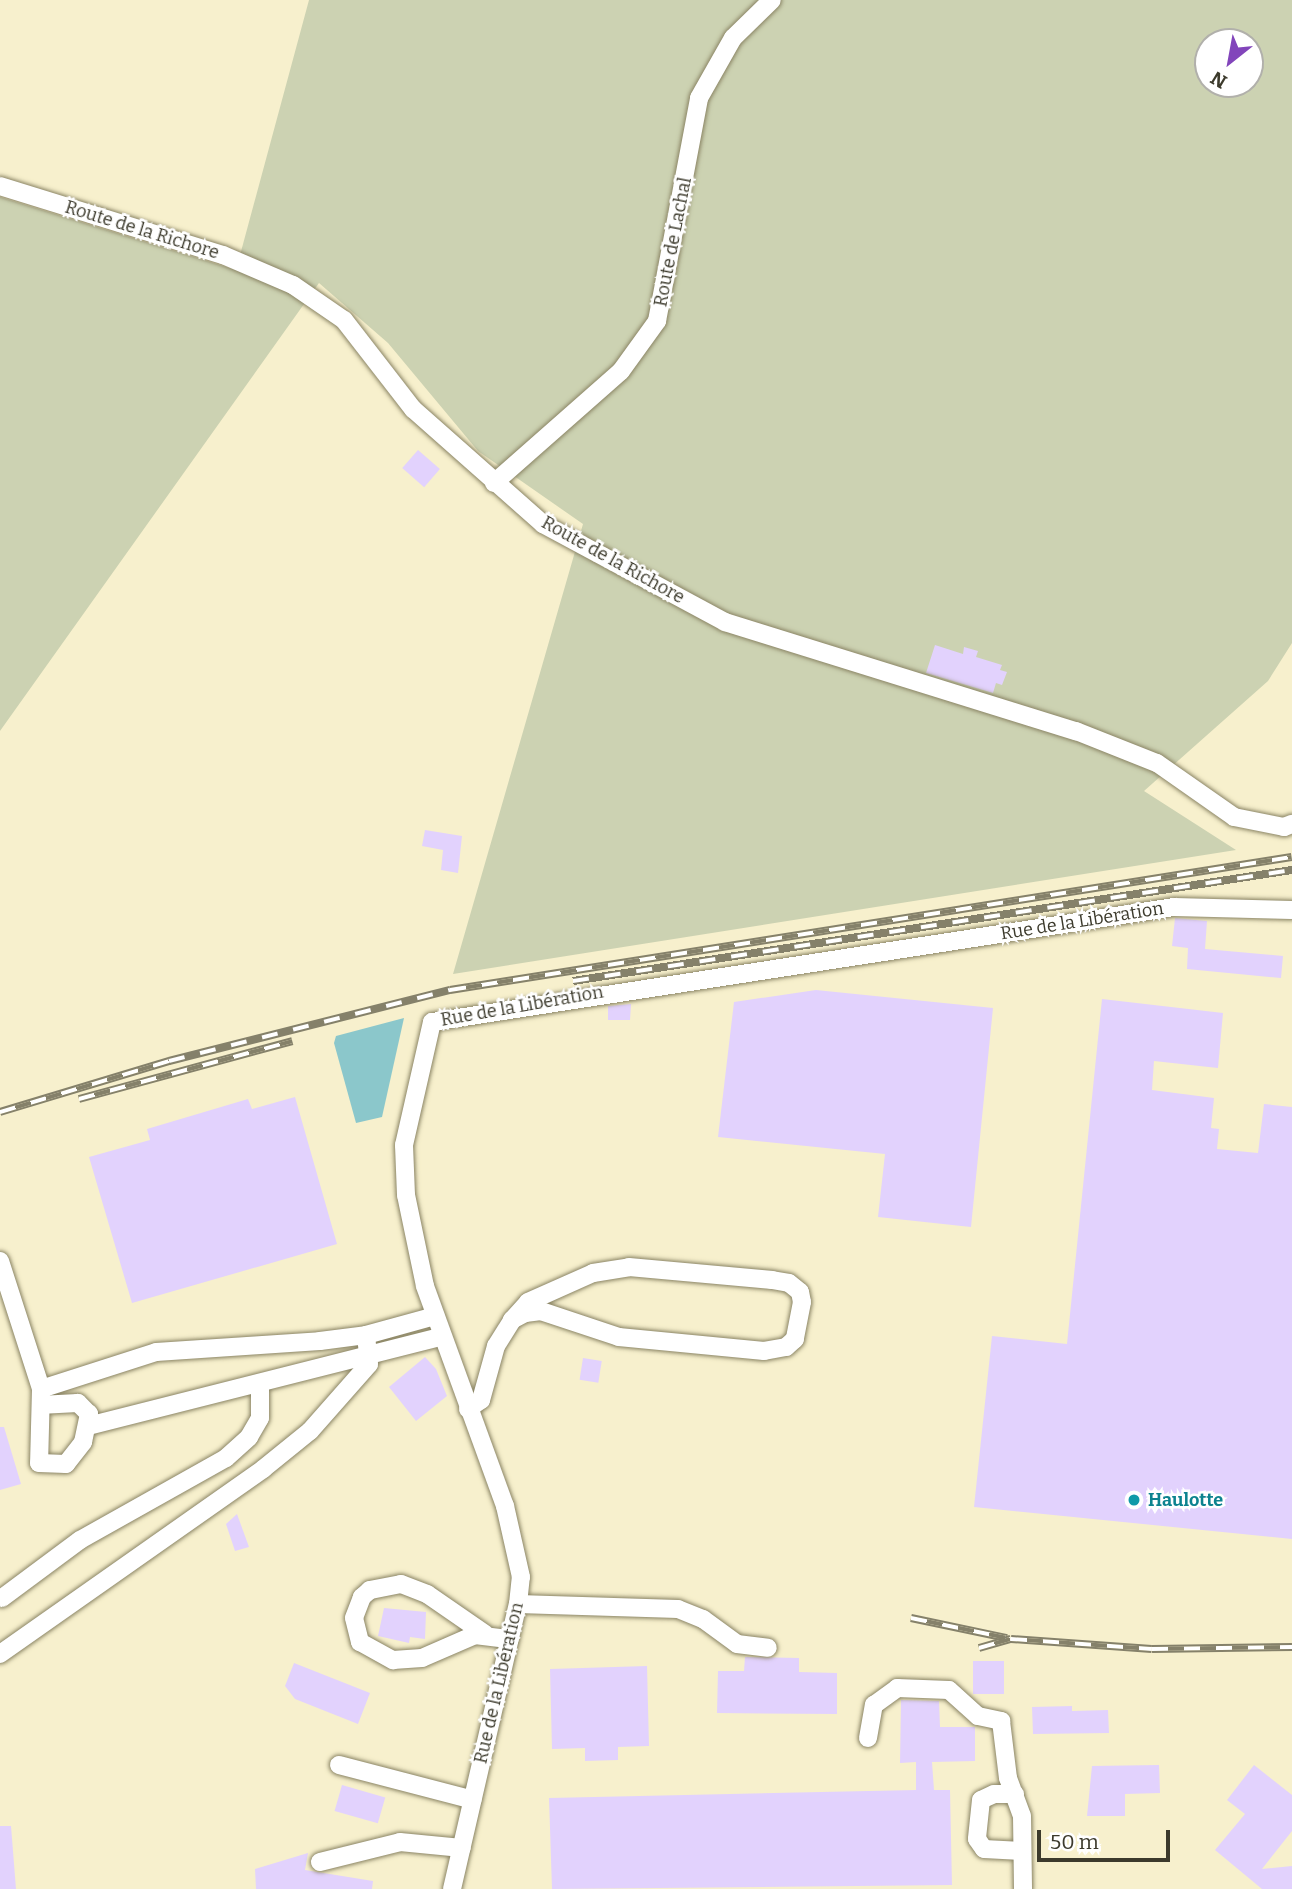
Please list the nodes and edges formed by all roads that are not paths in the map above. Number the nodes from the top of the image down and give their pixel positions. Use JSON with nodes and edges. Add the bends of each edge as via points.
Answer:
{"nodes":[{"id":1,"x":772,"y":0,"type":"edge"},
{"id":2,"x":0,"y":186,"type":"edge"},
{"id":3,"x":494,"y":483,"type":"junction"},
{"id":4,"x":1292,"y":824,"type":"edge"},
{"id":5,"x":1292,"y":910,"type":"edge"},
{"id":6,"x":0,"y":1261,"type":"edge"},
{"id":7,"x":435,"y":1316,"type":"junction"},
{"id":8,"x":512,"y":1320,"type":"junction"},
{"id":9,"x":366,"y":1335,"type":"junction"},
{"id":10,"x":441,"y":1337,"type":"junction"},
{"id":11,"x":370,"y":1357,"type":"junction"},
{"id":12,"x":260,"y":1383,"type":"junction"},
{"id":13,"x":42,"y":1397,"type":"junction"},
{"id":14,"x":467,"y":1409,"type":"junction"},
{"id":15,"x":88,"y":1426,"type":"junction"},
{"id":16,"x":2,"y":1598,"type":"dead end"},
{"id":17,"x":518,"y":1604,"type":"junction"},
{"id":18,"x":485,"y":1634,"type":"junction"},
{"id":19,"x":510,"y":1639,"type":"junction"},
{"id":20,"x":768,"y":1648,"type":"dead end"},
{"id":21,"x":0,"y":1654,"type":"edge"},
{"id":22,"x":868,"y":1738,"type":"dead end"},
{"id":23,"x":339,"y":1765,"type":"dead end"},
{"id":24,"x":1015,"y":1794,"type":"junction"},
{"id":25,"x":473,"y":1800,"type":"junction"},
{"id":26,"x":462,"y":1847,"type":"junction"},
{"id":27,"x":1022,"y":1851,"type":"junction"},
{"id":28,"x":320,"y":1862,"type":"dead end"},
{"id":29,"x":452,"y":1889,"type":"edge"},
{"id":30,"x":1023,"y":1889,"type":"edge"}],
"edges":[{"from":1,"to":3,"type":"street","name":"Route de Lachal","via":[[733,38],[699,98],[657,321],[621,371]]},
{"from":2,"to":3,"type":"street","name":"Route de la Richore","via":[[223,255],[293,285],[344,320],[413,410]]},
{"from":3,"to":4,"type":"street","name":"Route de la Richore","via":[[543,524],[725,621],[1076,731],[1157,763],[1234,817],[1284,827]]},
{"from":5,"to":7,"type":"street","name":"Rue de la Libération","via":[[1174,907],[437,1019],[427,1038],[403,1170],[413,1241]]},
{"from":6,"to":13,"type":"street"},
{"from":7,"to":9,"type":"street"},
{"from":7,"to":10,"type":"street","name":"Rue de la Libération"},
{"from":8,"to":8,"type":"street","via":[[541,1311],[619,1337],[764,1351],[786,1347],[796,1339],[802,1302],[789,1283],[611,1268],[545,1293]]},
{"from":8,"to":14,"type":"street","via":[[496,1346],[481,1400]]},
{"from":9,"to":11,"type":"street"},
{"from":9,"to":13,"type":"street","via":[[156,1352]]},
{"from":10,"to":11,"type":"street"},
{"from":10,"to":14,"type":"street","name":"Rue de la Libération"},
{"from":11,"to":12,"type":"street"},
{"from":11,"to":21,"type":"street","via":[[362,1376],[263,1469]]},
{"from":12,"to":15,"type":"street"},
{"from":12,"to":16,"type":"street","via":[[260,1418],[249,1437],[226,1458],[64,1550]]},
{"from":13,"to":15,"type":"street","via":[[78,1403],[89,1415]]},
{"from":13,"to":15,"type":"street","via":[[39,1464],[66,1464],[76,1456]]},
{"from":14,"to":17,"type":"street","name":"Rue de la Libération","via":[[517,1550]]},
{"from":17,"to":19,"type":"street","name":"Rue de la Libération"},
{"from":17,"to":20,"type":"street","via":[[678,1609],[703,1619],[737,1644]]},
{"from":18,"to":18,"type":"street","via":[[422,1658],[393,1660],[359,1642],[354,1618],[370,1590],[401,1584],[427,1594]]},
{"from":18,"to":19,"type":"street"},
{"from":19,"to":25,"type":"street","name":"Rue de la Libération"},
{"from":22,"to":24,"type":"street","via":[[871,1711],[885,1693],[897,1688],[950,1690],[972,1713],[996,1718],[1003,1725],[1006,1767]]},
{"from":23,"to":25,"type":"street"},
{"from":24,"to":27,"type":"street","via":[[1022,1816]]},
{"from":24,"to":27,"type":"street","via":[[994,1794],[981,1800],[977,1839],[984,1849]]},
{"from":25,"to":26,"type":"street","name":"Rue de la Libération"},
{"from":26,"to":28,"type":"street","via":[[387,1844]]},
{"from":26,"to":29,"type":"street","name":"Rue de la Libération"},
{"from":27,"to":30,"type":"street"}]}
